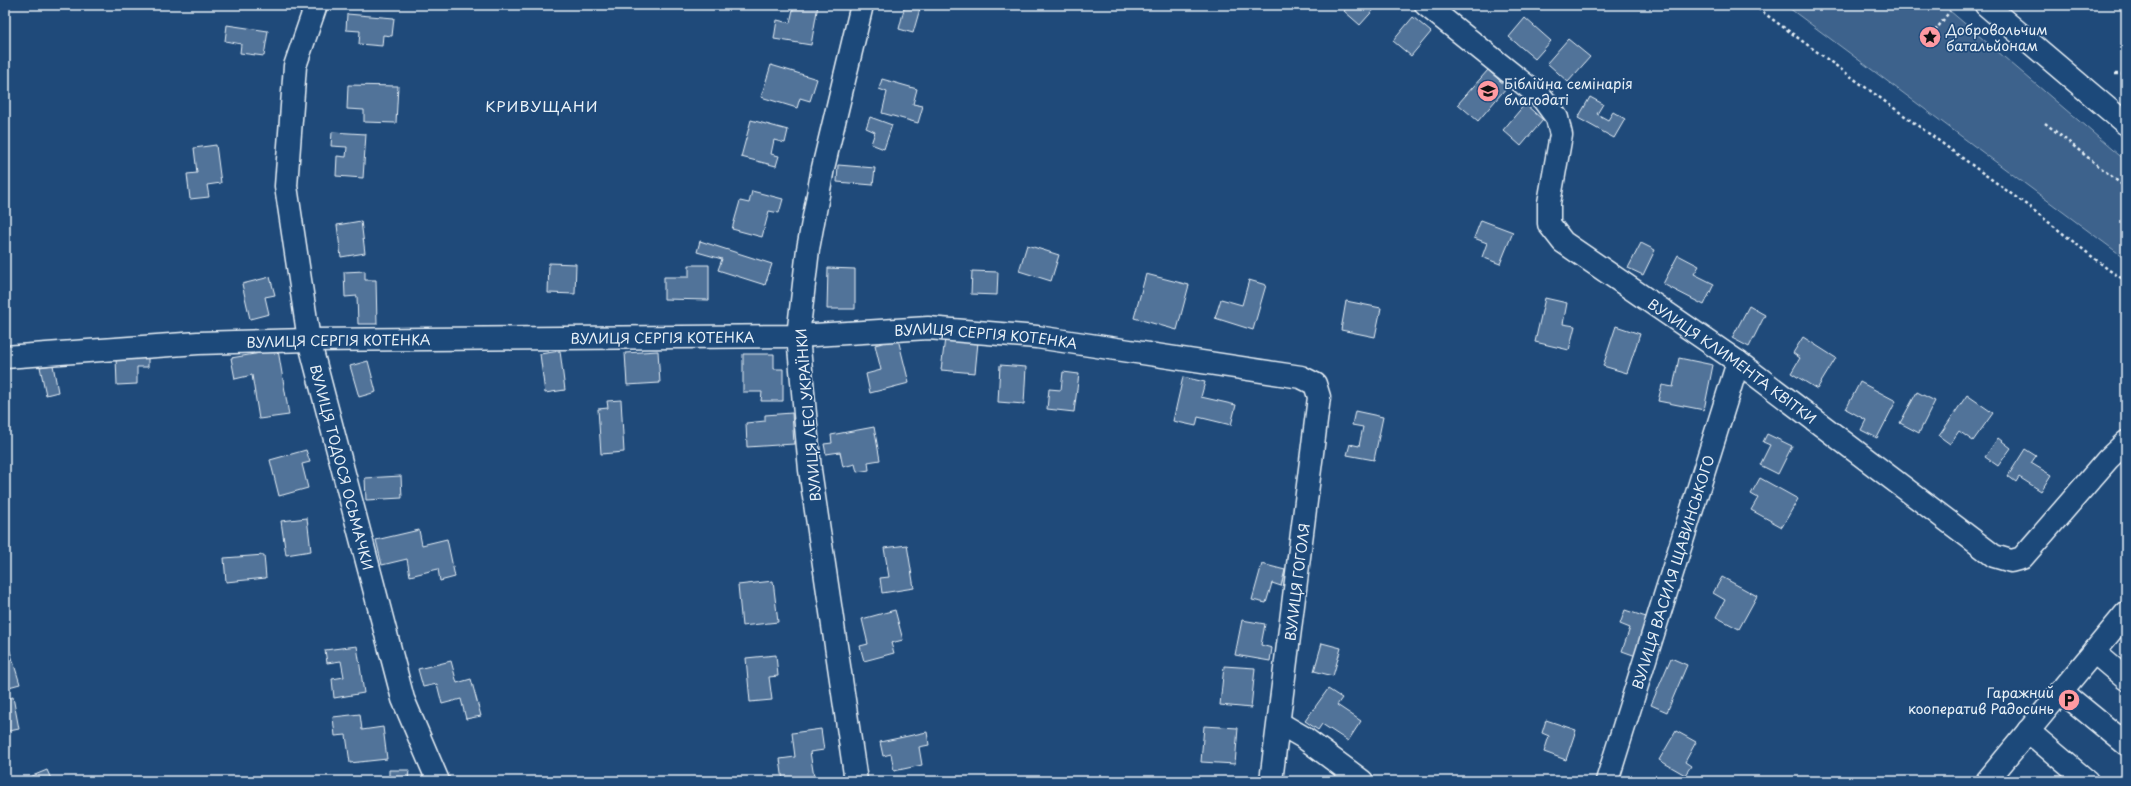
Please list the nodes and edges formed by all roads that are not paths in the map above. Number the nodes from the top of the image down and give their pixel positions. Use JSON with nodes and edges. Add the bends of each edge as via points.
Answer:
{"nodes":[{"id":1,"x":316,"y":5,"type":"edge"},
{"id":2,"x":862,"y":5,"type":"edge"},
{"id":3,"x":1426,"y":5,"type":"edge"},
{"id":4,"x":1986,"y":5,"type":"edge"},
{"id":5,"x":2126,"y":124,"type":"edge"},
{"id":6,"x":798,"y":336,"type":"junction"},
{"id":7,"x":309,"y":340,"type":"junction"},
{"id":8,"x":5,"y":357,"type":"edge"},
{"id":9,"x":1738,"y":362,"type":"junction"},
{"id":10,"x":1315,"y":384,"type":"joint"},
{"id":11,"x":2126,"y":442,"type":"edge"},
{"id":12,"x":2126,"y":613,"type":"edge"},
{"id":13,"x":2094,"y":652,"type":"junction"},
{"id":14,"x":2126,"y":679,"type":"edge"},
{"id":15,"x":2061,"y":691,"type":"junction"},
{"id":16,"x":1280,"y":723,"type":"junction"},
{"id":17,"x":2028,"y":731,"type":"junction"},
{"id":18,"x":2126,"y":744,"type":"edge"},
{"id":19,"x":1998,"y":777,"type":"edge"},
{"id":20,"x":438,"y":781,"type":"edge"},
{"id":21,"x":856,"y":781,"type":"edge"},
{"id":22,"x":1272,"y":781,"type":"edge"},
{"id":23,"x":1362,"y":781,"type":"edge"},
{"id":24,"x":1607,"y":781,"type":"edge"},
{"id":25,"x":2087,"y":781,"type":"edge"}],
"edges":[{"from":1,"to":7,"type":"street","name":"ВУЛИЦЯ ТОДОСЯ ОСЬМАЧКИ","via":[[295,66],[286,186]]},
{"from":2,"to":6,"type":"street","name":"ВУЛИЦЯ ЛЕСІ УКРАЇНКИ","via":[[823,168],[808,249]]},
{"from":3,"to":9,"type":"street","name":"ВУЛИЦЯ КЛИМЕНТА КВІТКИ","via":[[1542,99],[1557,118],[1561,135],[1549,204],[1549,224],[1563,242]]},
{"from":4,"to":5,"type":"street"},
{"from":6,"to":7,"type":"street","name":"ВУЛИЦЯ СЕРГІЯ КОТЕНКА"},
{"from":6,"to":10,"type":"street","name":"ВУЛИЦЯ СЕРГІЯ КОТЕНКА","via":[[928,328],[1037,337],[1302,377]]},
{"from":6,"to":21,"type":"street","name":"ВУЛИЦЯ ЛЕСІ УКРАЇНКИ","via":[[810,470]]},
{"from":7,"to":8,"type":"street","name":"ВУЛИЦЯ СЕРГІЯ КОТЕНКА","via":[[156,345]]},
{"from":7,"to":20,"type":"street","name":"ВУЛИЦЯ ТОДОСЯ ОСЬМАЧКИ","via":[[403,699]]},
{"from":9,"to":11,"type":"street","name":"ВУЛИЦЯ КЛИМЕНТА КВІТКИ","via":[[1994,556],[2010,560],[2022,558],[2108,459]]},
{"from":9,"to":24,"type":"street","name":"ВУЛИЦЯ ВАСИЛЯ ЩАВИНСЬКОГО"},
{"from":10,"to":16,"type":"street","name":"ВУЛИЦЯ ГОГОЛЯ","via":[[1319,397]]},
{"from":12,"to":13,"type":"street"},
{"from":13,"to":14,"type":"street"},
{"from":13,"to":15,"type":"street"},
{"from":15,"to":17,"type":"street"},
{"from":15,"to":18,"type":"street"},
{"from":16,"to":22,"type":"street","name":"ВУЛИЦЯ ГОГОЛЯ"},
{"from":16,"to":23,"type":"street","via":[[1304,737]]},
{"from":17,"to":19,"type":"street"},
{"from":17,"to":25,"type":"street"}]}
